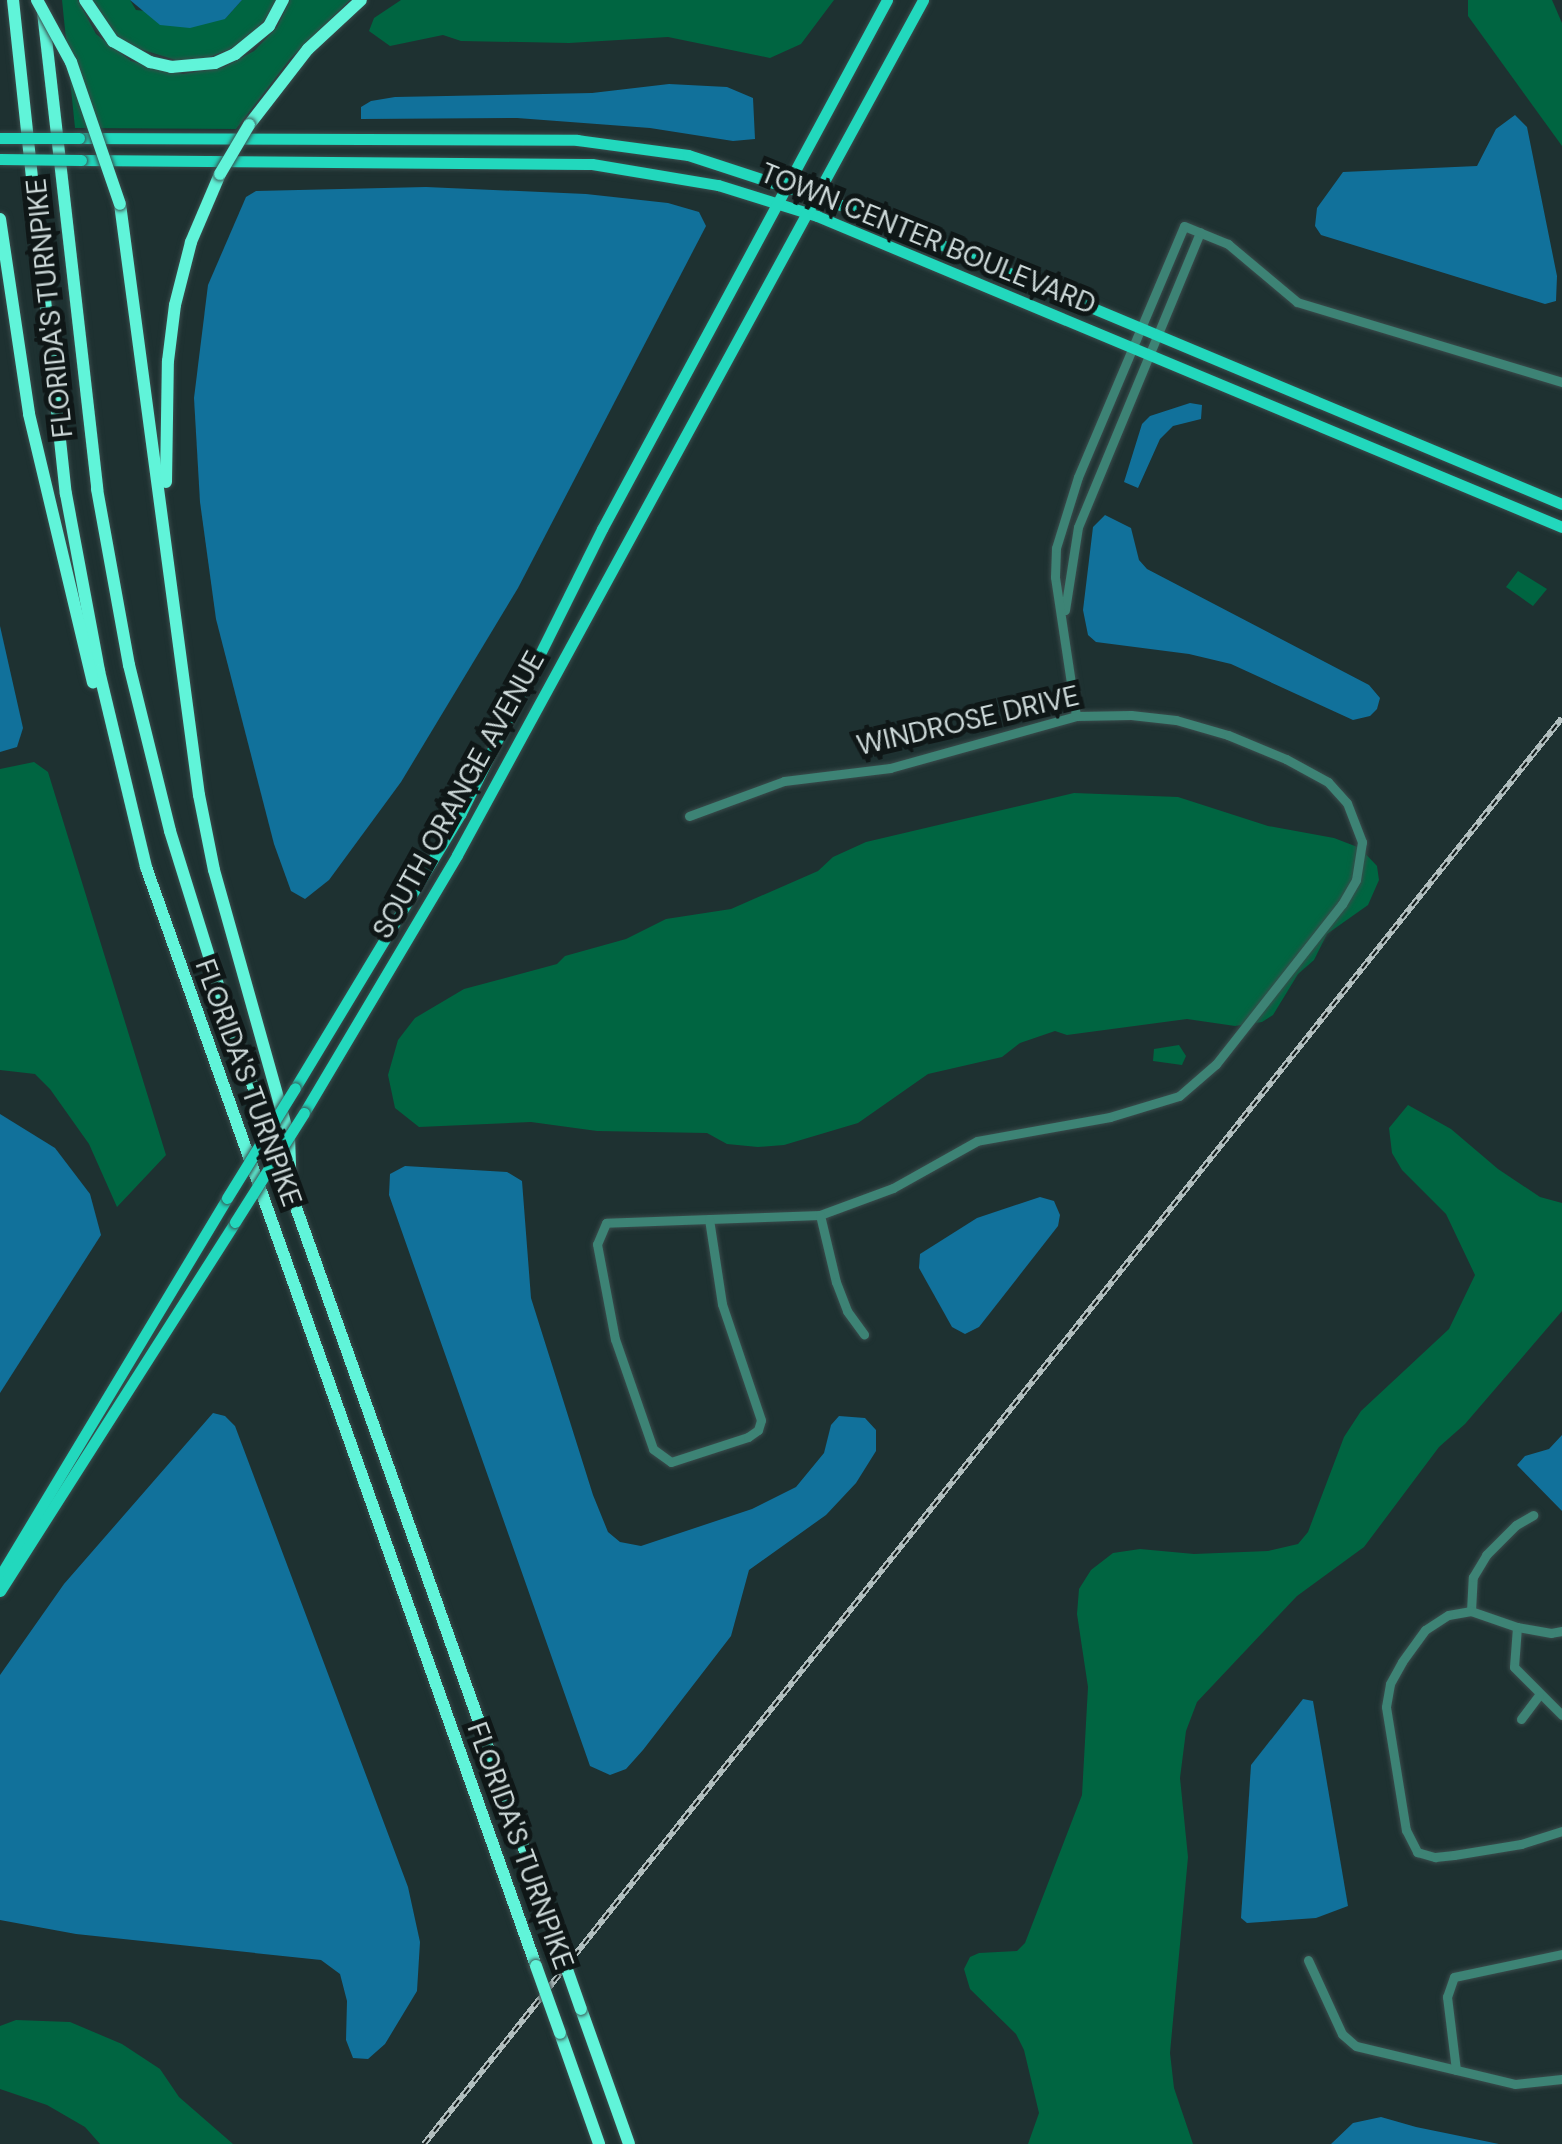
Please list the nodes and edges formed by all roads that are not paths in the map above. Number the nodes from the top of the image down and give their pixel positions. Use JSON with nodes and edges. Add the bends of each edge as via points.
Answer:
{"nodes":[{"id":1,"x":12,"y":0,"type":"edge"},
{"id":2,"x":39,"y":0,"type":"edge"},
{"id":3,"x":85,"y":0,"type":"edge"},
{"id":4,"x":283,"y":0,"type":"edge"},
{"id":5,"x":361,"y":0,"type":"edge"},
{"id":6,"x":888,"y":0,"type":"edge"},
{"id":7,"x":924,"y":0,"type":"edge"},
{"id":8,"x":0,"y":138,"type":"edge"},
{"id":9,"x":0,"y":159,"type":"edge"},
{"id":10,"x":786,"y":184,"type":"junction"},
{"id":11,"x":815,"y":194,"type":"junction"},
{"id":12,"x":777,"y":202,"type":"junction"},
{"id":13,"x":806,"y":212,"type":"junction"},
{"id":14,"x":0,"y":220,"type":"edge"},
{"id":15,"x":1200,"y":232,"type":"junction"},
{"id":16,"x":1141,"y":328,"type":"junction"},
{"id":17,"x":1157,"y":335,"type":"junction"},
{"id":18,"x":1132,"y":348,"type":"junction"},
{"id":19,"x":1149,"y":354,"type":"junction"},
{"id":20,"x":1562,"y":382,"type":"edge"},
{"id":21,"x":1078,"y":477,"type":"junction"},
{"id":22,"x":1094,"y":484,"type":"junction"},
{"id":23,"x":1562,"y":504,"type":"edge"},
{"id":24,"x":1562,"y":527,"type":"edge"},
{"id":25,"x":170,"y":569,"type":"junction"},
{"id":26,"x":1064,"y":623,"type":"junction"},
{"id":27,"x":1076,"y":716,"type":"junction"},
{"id":28,"x":689,"y":816,"type":"dead end"},
{"id":29,"x":146,"y":867,"type":"junction"},
{"id":30,"x":290,"y":1185,"type":"junction"},
{"id":31,"x":820,"y":1215,"type":"junction"},
{"id":32,"x":709,"y":1219,"type":"junction"},
{"id":33,"x":864,"y":1334,"type":"dead end"},
{"id":34,"x":1534,"y":1515,"type":"dead end"},
{"id":35,"x":0,"y":1576,"type":"edge"},
{"id":36,"x":0,"y":1591,"type":"edge"},
{"id":37,"x":1471,"y":1611,"type":"junction"},
{"id":38,"x":1516,"y":1627,"type":"junction"},
{"id":39,"x":1562,"y":1631,"type":"edge"},
{"id":40,"x":1539,"y":1695,"type":"junction"},
{"id":41,"x":1562,"y":1715,"type":"edge"},
{"id":42,"x":1521,"y":1719,"type":"dead end"},
{"id":43,"x":1562,"y":1831,"type":"edge"},
{"id":44,"x":1562,"y":1954,"type":"edge"},
{"id":45,"x":1308,"y":1960,"type":"dead end"},
{"id":46,"x":1456,"y":2070,"type":"junction"},
{"id":47,"x":1562,"y":2079,"type":"edge"},
{"id":48,"x":599,"y":2144,"type":"edge"},
{"id":49,"x":628,"y":2144,"type":"edge"}],
"edges":[{"from":1,"to":29,"type":"highway","name":"FLORIDA'S TURNPIKE","via":[[66,494],[98,671]]},
{"from":2,"to":25,"type":"highway","bridge":true,"via":[[83,90],[120,204]]},
{"from":2,"to":30,"type":"highway","name":"FLORIDA'S TURNPIKE","via":[[82,388],[129,665],[195,918]]},
{"from":3,"to":4,"type":"highway","via":[[113,42],[150,62],[182,67],[235,54],[268,26]]},
{"from":5,"to":25,"type":"highway","bridge":true,"via":[[322,33],[248,124],[191,242],[170,342]]},
{"from":6,"to":10,"type":"main road","name":"SOUTH ORANGE AVENUE"},
{"from":7,"to":11,"type":"main road","name":"SOUTH ORANGE AVENUE"},
{"from":8,"to":10,"type":"main road","name":"TOWN CENTER BOULEVARD","bridge":true,"via":[[577,140],[688,155]]},
{"from":9,"to":12,"type":"main road","name":"TOWN CENTER BOULEVARD","bridge":true,"via":[[592,164],[661,172]]},
{"from":10,"to":11,"type":"main road","name":"TOWN CENTER BOULEVARD"},
{"from":10,"to":12,"type":"main road","name":"SOUTH ORANGE AVENUE"},
{"from":11,"to":13,"type":"main road","name":"SOUTH ORANGE AVENUE"},
{"from":11,"to":16,"type":"main road","name":"TOWN CENTER BOULEVARD"},
{"from":12,"to":13,"type":"main road","name":"TOWN CENTER BOULEVARD"},
{"from":12,"to":35,"type":"main road","name":"SOUTH ORANGE AVENUE","bridge":true,"via":[[602,528],[461,813]]},
{"from":13,"to":18,"type":"main road","name":"TOWN CENTER BOULEVARD"},
{"from":13,"to":36,"type":"main road","name":"SOUTH ORANGE AVENUE","bridge":true,"via":[[457,855],[304,1113]]},
{"from":14,"to":29,"type":"highway","via":[[37,451]]},
{"from":15,"to":16,"type":"street","via":[[1184,226]]},
{"from":15,"to":17,"type":"street"},
{"from":15,"to":20,"type":"street","via":[[1228,244],[1297,302]]},
{"from":16,"to":17,"type":"main road","name":"TOWN CENTER BOULEVARD"},
{"from":16,"to":18,"type":"street"},
{"from":17,"to":19,"type":"street"},
{"from":17,"to":23,"type":"main road","name":"TOWN CENTER BOULEVARD"},
{"from":18,"to":19,"type":"main road","name":"TOWN CENTER BOULEVARD"},
{"from":18,"to":21,"type":"street"},
{"from":19,"to":22,"type":"street"},
{"from":19,"to":24,"type":"main road","name":"TOWN CENTER BOULEVARD"},
{"from":21,"to":22,"type":"street"},
{"from":21,"to":26,"type":"street","via":[[1056,548]]},
{"from":22,"to":26,"type":"street","via":[[1068,570]]},
{"from":25,"to":30,"type":"highway","via":[[214,870],[289,1136]]},
{"from":26,"to":27,"type":"street"},
{"from":27,"to":28,"type":"street","name":"WINDROSE DRIVE","via":[[890,768],[784,781]]},
{"from":27,"to":31,"type":"street","name":"WINDROSE DRIVE","via":[[1176,720],[1286,758],[1328,782],[1360,825],[1356,880],[1216,1064],[1179,1096],[1124,1114],[978,1141],[893,1188]]},
{"from":29,"to":48,"type":"highway","name":"FLORIDA'S TURNPIKE","bridge":true},
{"from":30,"to":49,"type":"highway","name":"FLORIDA'S TURNPIKE","bridge":true},
{"from":31,"to":32,"type":"street","name":"WINDROSE DRIVE"},
{"from":31,"to":33,"type":"street","via":[[836,1282]]},
{"from":32,"to":32,"type":"street","name":"WINDROSE DRIVE","via":[[722,1304],[762,1420],[748,1437],[671,1462],[654,1449],[615,1338],[599,1232],[618,1220]]},
{"from":34,"to":37,"type":"street","via":[[1486,1555],[1474,1577]]},
{"from":37,"to":38,"type":"street"},
{"from":37,"to":43,"type":"street","via":[[1448,1615],[1425,1630],[1390,1684],[1387,1725],[1410,1842],[1435,1858]]},
{"from":38,"to":39,"type":"street"},
{"from":38,"to":40,"type":"street","via":[[1514,1667]]},
{"from":40,"to":41,"type":"street"},
{"from":40,"to":42,"type":"street"},
{"from":44,"to":46,"type":"street","via":[[1454,1976],[1447,1997]]},
{"from":45,"to":46,"type":"street","via":[[1342,2034],[1356,2046]]},
{"from":46,"to":47,"type":"street","via":[[1515,2084]]}]}
